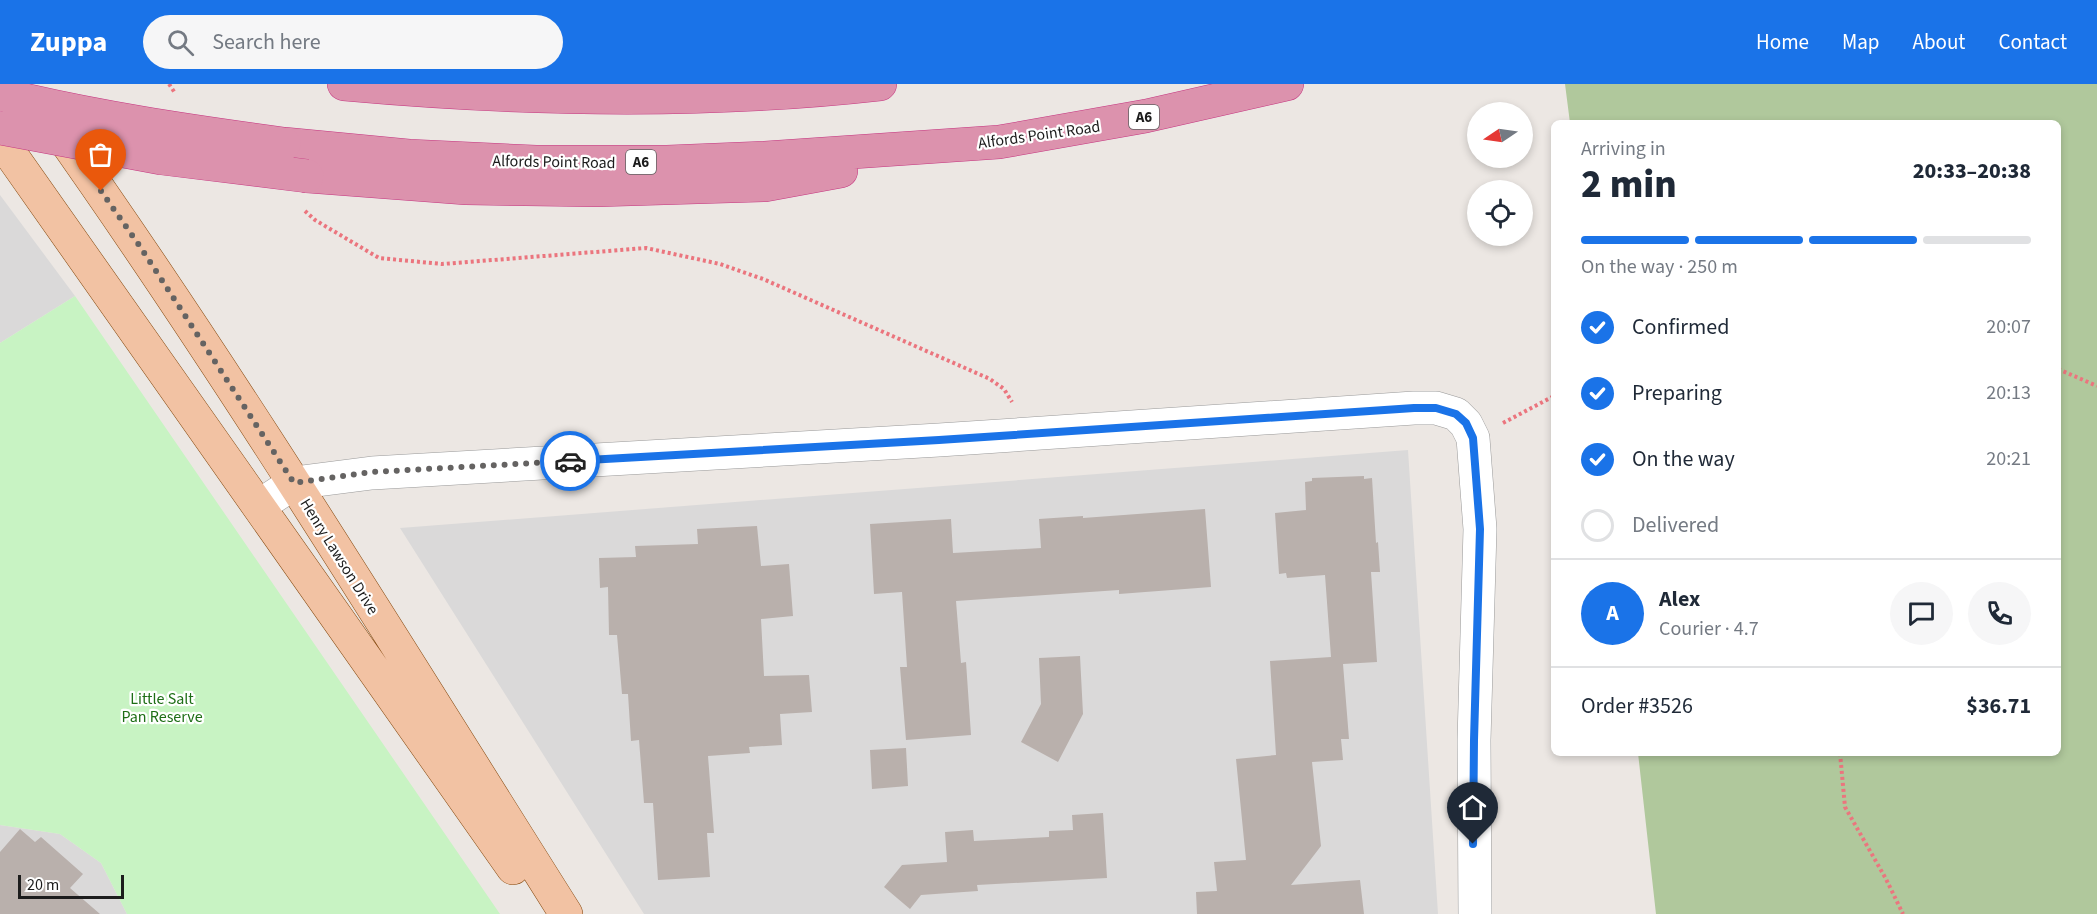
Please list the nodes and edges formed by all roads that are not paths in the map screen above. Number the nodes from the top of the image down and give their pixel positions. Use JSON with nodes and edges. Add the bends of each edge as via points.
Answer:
{"nodes":[{"id":1,"x":25,"y":84,"type":"edge"},
{"id":2,"x":344,"y":84,"type":"edge"},
{"id":3,"x":880,"y":84,"type":"edge"},
{"id":4,"x":1287,"y":84,"type":"edge"},
{"id":5,"x":0,"y":94,"type":"edge"},
{"id":6,"x":0,"y":128,"type":"edge"},
{"id":7,"x":0,"y":139,"type":"edge"},
{"id":8,"x":999,"y":142,"type":"junction"},
{"id":9,"x":294,"y":483,"type":"junction"},
{"id":10,"x":259,"y":506,"type":"junction"},
{"id":11,"x":544,"y":914,"type":"edge"},
{"id":12,"x":566,"y":914,"type":"edge"},
{"id":13,"x":1474,"y":914,"type":"edge"}],
"edges":[{"from":1,"to":9,"type":"main road","name":"Henry Lawson Drive","via":[[139,245]]},
{"from":2,"to":3,"type":"highway","via":[[447,93],[600,98],[683,97]]},
{"from":4,"to":8,"type":"highway","name":"Alfords Point Road","number":"A6","via":[[1136,118]]},
{"from":5,"to":8,"type":"highway","name":"Alfords Point Road","number":"A6","bridge":true,"via":[[140,122],[284,144],[409,156],[536,162],[667,162]]},
{"from":6,"to":8,"type":"highway","bridge":true,"via":[[302,190],[394,183],[541,190],[754,185]]},
{"from":7,"to":10,"type":"main road","name":"Henry Lawson Drive"},
{"from":9,"to":10,"type":"street"},
{"from":9,"to":12,"type":"main road","name":"Henry Lawson Drive"},
{"from":9,"to":13,"type":"street","via":[[372,472],[1436,408],[1464,426],[1480,529]]},
{"from":10,"to":11,"type":"main road","name":"Henry Lawson Drive"}]}
